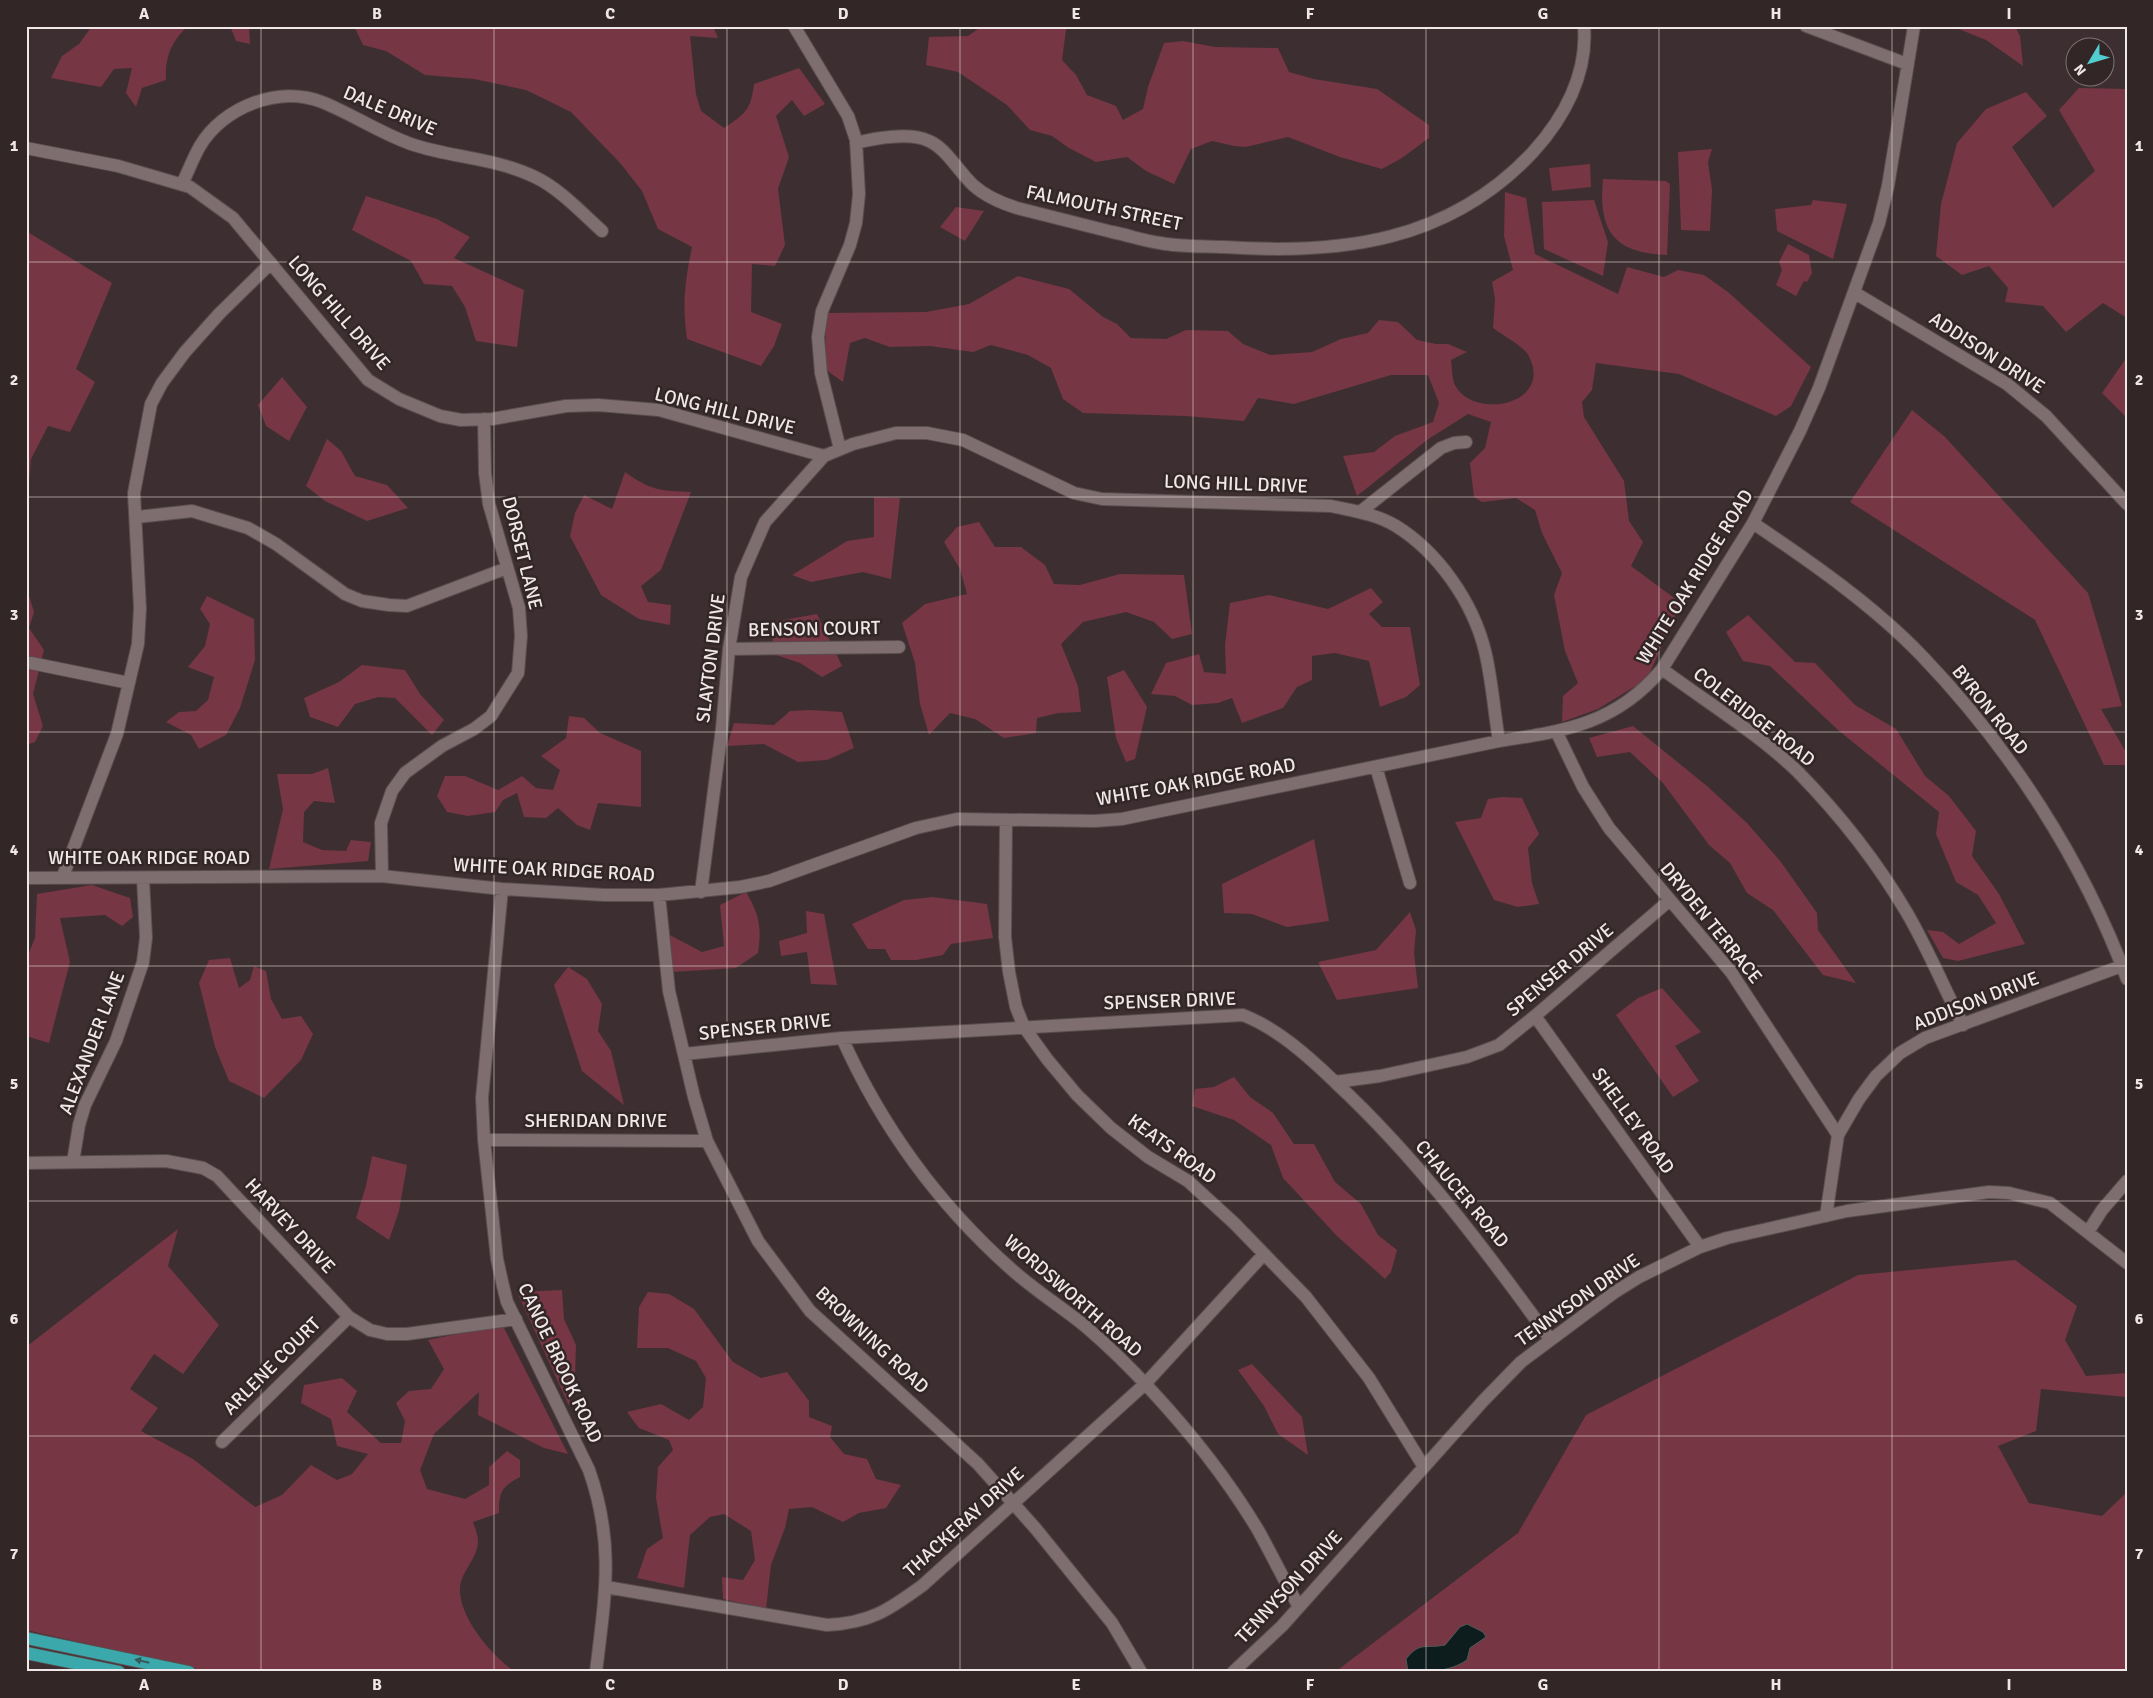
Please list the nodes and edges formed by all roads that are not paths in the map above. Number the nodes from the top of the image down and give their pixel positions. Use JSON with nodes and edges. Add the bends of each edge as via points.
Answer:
{"nodes":[{"id":1,"x":794,"y":26,"type":"edge"},
{"id":2,"x":1584,"y":26,"type":"edge"},
{"id":3,"x":1806,"y":26,"type":"edge"},
{"id":4,"x":1914,"y":26,"type":"edge"},
{"id":5,"x":1907,"y":64,"type":"junction"},
{"id":6,"x":856,"y":143,"type":"junction"},
{"id":7,"x":26,"y":148,"type":"edge"},
{"id":8,"x":182,"y":184,"type":"junction"},
{"id":9,"x":602,"y":231,"type":"dead end"},
{"id":10,"x":271,"y":263,"type":"junction"},
{"id":11,"x":1855,"y":293,"type":"junction"},
{"id":12,"x":484,"y":419,"type":"junction"},
{"id":13,"x":1466,"y":442,"type":"dead end"},
{"id":14,"x":840,"y":449,"type":"junction"},
{"id":15,"x":824,"y":456,"type":"junction"},
{"id":16,"x":2127,"y":504,"type":"edge"},
{"id":17,"x":1360,"y":512,"type":"junction"},
{"id":18,"x":137,"y":517,"type":"junction"},
{"id":19,"x":1753,"y":523,"type":"junction"},
{"id":20,"x":507,"y":568,"type":"junction"},
{"id":21,"x":900,"y":647,"type":"dead end"},
{"id":22,"x":729,"y":649,"type":"junction"},
{"id":23,"x":31,"y":663,"type":"dead end"},
{"id":24,"x":1662,"y":669,"type":"junction"},
{"id":25,"x":129,"y":684,"type":"junction"},
{"id":26,"x":1557,"y":732,"type":"junction"},
{"id":27,"x":1499,"y":741,"type":"junction"},
{"id":28,"x":1376,"y":766,"type":"junction"},
{"id":29,"x":1006,"y":820,"type":"junction"},
{"id":30,"x":63,"y":876,"type":"junction"},
{"id":31,"x":382,"y":876,"type":"junction"},
{"id":32,"x":26,"y":878,"type":"edge"},
{"id":33,"x":143,"y":878,"type":"junction"},
{"id":34,"x":1410,"y":884,"type":"dead end"},
{"id":35,"x":502,"y":888,"type":"junction"},
{"id":36,"x":701,"y":892,"type":"junction"},
{"id":37,"x":660,"y":895,"type":"junction"},
{"id":38,"x":1670,"y":900,"type":"junction"},
{"id":39,"x":2124,"y":965,"type":"edge"},
{"id":40,"x":2127,"y":979,"type":"edge"},
{"id":41,"x":1535,"y":1016,"type":"junction"},
{"id":42,"x":1963,"y":1025,"type":"junction"},
{"id":43,"x":1024,"y":1027,"type":"junction"},
{"id":44,"x":842,"y":1038,"type":"junction"},
{"id":45,"x":684,"y":1054,"type":"junction"},
{"id":46,"x":1335,"y":1082,"type":"junction"},
{"id":47,"x":1838,"y":1135,"type":"junction"},
{"id":48,"x":484,"y":1140,"type":"junction"},
{"id":49,"x":707,"y":1141,"type":"junction"},
{"id":50,"x":73,"y":1162,"type":"junction"},
{"id":51,"x":26,"y":1163,"type":"edge"},
{"id":52,"x":2127,"y":1181,"type":"edge"},
{"id":53,"x":1826,"y":1216,"type":"junction"},
{"id":54,"x":2088,"y":1232,"type":"junction"},
{"id":55,"x":1700,"y":1247,"type":"junction"},
{"id":56,"x":1264,"y":1254,"type":"junction"},
{"id":57,"x":2127,"y":1263,"type":"edge"},
{"id":58,"x":349,"y":1317,"type":"junction"},
{"id":59,"x":516,"y":1319,"type":"junction"},
{"id":60,"x":1550,"y":1339,"type":"junction"},
{"id":61,"x":1145,"y":1384,"type":"junction"},
{"id":62,"x":222,"y":1442,"type":"dead end"},
{"id":63,"x":1424,"y":1467,"type":"junction"},
{"id":64,"x":1013,"y":1504,"type":"junction"},
{"id":65,"x":606,"y":1587,"type":"junction"},
{"id":66,"x":1299,"y":1607,"type":"junction"},
{"id":67,"x":26,"y":1638,"type":"edge"},
{"id":68,"x":26,"y":1653,"type":"edge"},
{"id":69,"x":119,"y":1672,"type":"edge"},
{"id":70,"x":189,"y":1672,"type":"edge"},
{"id":71,"x":596,"y":1672,"type":"edge"},
{"id":72,"x":1141,"y":1672,"type":"edge"},
{"id":73,"x":1233,"y":1672,"type":"edge"}],
"edges":[{"from":1,"to":6,"type":"street","via":[[848,116]]},
{"from":2,"to":6,"type":"street","name":"FALMOUTH STREET","via":[[1581,63],[1566,106],[1544,140],[1508,176],[1462,210],[1438,221],[1404,234],[1344,246],[1276,250],[1160,243],[999,202],[973,185],[938,146],[928,140],[880,137]]},
{"from":3,"to":5,"type":"street"},
{"from":4,"to":5,"type":"street","name":"WHITE OAK RIDGE ROAD"},
{"from":5,"to":11,"type":"street","name":"WHITE OAK RIDGE ROAD","via":[[1888,186]]},
{"from":6,"to":14,"type":"street","via":[[859,194],[856,223],[822,311],[818,337],[821,373]]},
{"from":7,"to":8,"type":"street","name":"LONG HILL DRIVE","via":[[118,166]]},
{"from":8,"to":9,"type":"street","name":"DALE DRIVE","via":[[200,146],[224,119],[264,99],[301,96],[322,102],[411,144],[496,162],[537,178]]},
{"from":8,"to":10,"type":"street","name":"LONG HILL DRIVE","via":[[190,186],[233,218]]},
{"from":10,"to":12,"type":"street","name":"LONG HILL DRIVE","via":[[368,380],[399,399],[440,416],[460,420]]},
{"from":10,"to":18,"type":"street","via":[[185,352],[151,404],[134,493]]},
{"from":11,"to":16,"type":"street","name":"ADDISON DRIVE","via":[[2007,384],[2046,416]]},
{"from":11,"to":19,"type":"street","name":"WHITE OAK RIDGE ROAD","via":[[1800,431]]},
{"from":12,"to":15,"type":"street","name":"LONG HILL DRIVE","via":[[566,406],[660,410]]},
{"from":12,"to":20,"type":"street","name":"DORSET LANE","via":[[489,504]]},
{"from":13,"to":17,"type":"street","via":[[1441,448]]},
{"from":14,"to":15,"type":"street","name":"LONG HILL DRIVE"},
{"from":14,"to":17,"type":"street","name":"LONG HILL DRIVE","via":[[896,433],[926,433],[963,440],[1074,493],[1102,499],[1331,506]]},
{"from":15,"to":22,"type":"street","name":"SLAYTON DRIVE","via":[[765,522],[741,577]]},
{"from":17,"to":27,"type":"street","name":"LONG HILL DRIVE","via":[[1395,526],[1424,546],[1454,585],[1474,618],[1485,651]]},
{"from":18,"to":20,"type":"street","via":[[192,511],[248,528],[276,544],[345,594],[389,605],[408,606]]},
{"from":18,"to":25,"type":"street","via":[[140,608],[138,644]]},
{"from":19,"to":24,"type":"street","name":"WHITE OAK RIDGE ROAD"},
{"from":19,"to":39,"type":"street","name":"BYRON ROAD","via":[[1820,569],[1886,623],[1922,656],[1977,720],[2050,820],[2077,865]]},
{"from":20,"to":31,"type":"street","name":"DORSET LANE","via":[[519,608],[518,673],[491,716],[405,773],[392,791],[382,823]]},
{"from":21,"to":22,"type":"street","name":"BENSON COURT"},
{"from":22,"to":36,"type":"street","name":"SLAYTON DRIVE"},
{"from":23,"to":25,"type":"street"},
{"from":24,"to":26,"type":"street","name":"WHITE OAK RIDGE ROAD","via":[[1649,684],[1613,711]]},
{"from":24,"to":42,"type":"street","name":"COLERIDGE ROAD","via":[[1796,771],[1837,816],[1872,860],[1907,913]]},
{"from":25,"to":30,"type":"street","via":[[118,734]]},
{"from":26,"to":27,"type":"street","name":"WHITE OAK RIDGE ROAD"},
{"from":26,"to":38,"type":"street","name":"DRYDEN TERRACE","via":[[1595,808],[1626,850]]},
{"from":27,"to":28,"type":"street","name":"WHITE OAK RIDGE ROAD"},
{"from":28,"to":29,"type":"street","name":"WHITE OAK RIDGE ROAD","via":[[1122,819]]},
{"from":28,"to":34,"type":"street"},
{"from":29,"to":36,"type":"street","name":"WHITE OAK RIDGE ROAD","via":[[957,819],[916,828],[769,881]]},
{"from":29,"to":43,"type":"street","name":"KEATS ROAD","via":[[1006,946],[1016,1007]]},
{"from":30,"to":32,"type":"street","name":"WHITE OAK RIDGE ROAD"},
{"from":30,"to":33,"type":"street","name":"WHITE OAK RIDGE ROAD"},
{"from":31,"to":33,"type":"street","name":"WHITE OAK RIDGE ROAD"},
{"from":31,"to":35,"type":"street","name":"WHITE OAK RIDGE ROAD"},
{"from":33,"to":50,"type":"street","name":"ALEXANDER LANE","via":[[146,938],[143,962],[116,1041],[85,1104]]},
{"from":35,"to":37,"type":"street","name":"WHITE OAK RIDGE ROAD"},
{"from":35,"to":48,"type":"street","name":"CANOE BROOK ROAD","via":[[484,1065]]},
{"from":36,"to":37,"type":"street","name":"WHITE OAK RIDGE ROAD"},
{"from":37,"to":45,"type":"street","name":"BROWNING ROAD","via":[[668,991]]},
{"from":38,"to":41,"type":"street","name":"SPENSER DRIVE"},
{"from":38,"to":47,"type":"street","name":"DRYDEN TERRACE","via":[[1731,972]]},
{"from":39,"to":40,"type":"street","name":"BYRON ROAD"},
{"from":39,"to":42,"type":"street","name":"ADDISON DRIVE"},
{"from":41,"to":46,"type":"street","name":"SPENSER DRIVE","via":[[1499,1044],[1467,1057]]},
{"from":41,"to":55,"type":"street","name":"SHELLEY ROAD"},
{"from":42,"to":47,"type":"street","name":"ADDISON DRIVE","via":[[1925,1038],[1900,1053],[1876,1076]]},
{"from":43,"to":44,"type":"street","name":"SPENSER DRIVE"},
{"from":43,"to":46,"type":"street","name":"SPENSER DRIVE","via":[[1243,1015],[1260,1021],[1280,1035]]},
{"from":43,"to":56,"type":"street","name":"KEATS ROAD","via":[[1077,1095],[1111,1128],[1148,1157],[1188,1181]]},
{"from":44,"to":45,"type":"street","name":"SPENSER DRIVE"},
{"from":44,"to":61,"type":"street","name":"WORDSWORTH ROAD","via":[[887,1125],[923,1178],[964,1226],[1011,1270],[1086,1327]]},
{"from":45,"to":49,"type":"street","name":"BROWNING ROAD"},
{"from":46,"to":60,"type":"street","name":"CHAUCER ROAD","via":[[1360,1104],[1475,1235]]},
{"from":47,"to":53,"type":"street","name":"ADDISON DRIVE"},
{"from":48,"to":49,"type":"street","name":"SHERIDAN DRIVE"},
{"from":48,"to":59,"type":"street","name":"CANOE BROOK ROAD","via":[[497,1259],[507,1302]]},
{"from":49,"to":64,"type":"street","name":"BROWNING ROAD","via":[[758,1242],[810,1311],[978,1464]]},
{"from":50,"to":51,"type":"street","name":"HARVEY DRIVE"},
{"from":50,"to":58,"type":"street","name":"HARVEY DRIVE","via":[[166,1161],[203,1168],[217,1176]]},
{"from":52,"to":54,"type":"street"},
{"from":53,"to":54,"type":"street","name":"TENNYSON DRIVE","via":[[1989,1192],[2009,1193],[2050,1203]]},
{"from":53,"to":55,"type":"street","name":"TENNYSON DRIVE"},
{"from":54,"to":57,"type":"street","name":"TENNYSON DRIVE"},
{"from":55,"to":60,"type":"street","name":"TENNYSON DRIVE","via":[[1615,1292]]},
{"from":56,"to":61,"type":"street","name":"THACKERAY DRIVE"},
{"from":56,"to":63,"type":"street","name":"KEATS ROAD","via":[[1306,1297],[1369,1378]]},
{"from":58,"to":59,"type":"street","name":"HARVEY DRIVE","via":[[370,1330],[388,1334]]},
{"from":58,"to":62,"type":"street","name":"ARLENE COURT"},
{"from":59,"to":65,"type":"street","name":"CANOE BROOK ROAD","via":[[589,1470],[599,1498],[604,1519]]},
{"from":60,"to":63,"type":"street","name":"TENNYSON DRIVE","via":[[1521,1362]]},
{"from":61,"to":64,"type":"street","name":"THACKERAY DRIVE"},
{"from":61,"to":66,"type":"street","name":"WORDSWORTH ROAD","via":[[1213,1464],[1257,1529]]},
{"from":63,"to":66,"type":"street","name":"TENNYSON DRIVE"},
{"from":64,"to":65,"type":"street","name":"THACKERAY DRIVE","via":[[923,1586],[872,1618],[851,1624],[827,1625]]},
{"from":64,"to":72,"type":"street","name":"BROWNING ROAD","via":[[1112,1623]]},
{"from":65,"to":71,"type":"street","name":"CANOE BROOK ROAD"},
{"from":66,"to":73,"type":"street","name":"TENNYSON DRIVE"},
{"from":70,"to":67,"type":"main road","one_way":true},
{"from":68,"to":69,"type":"main road"}]}
